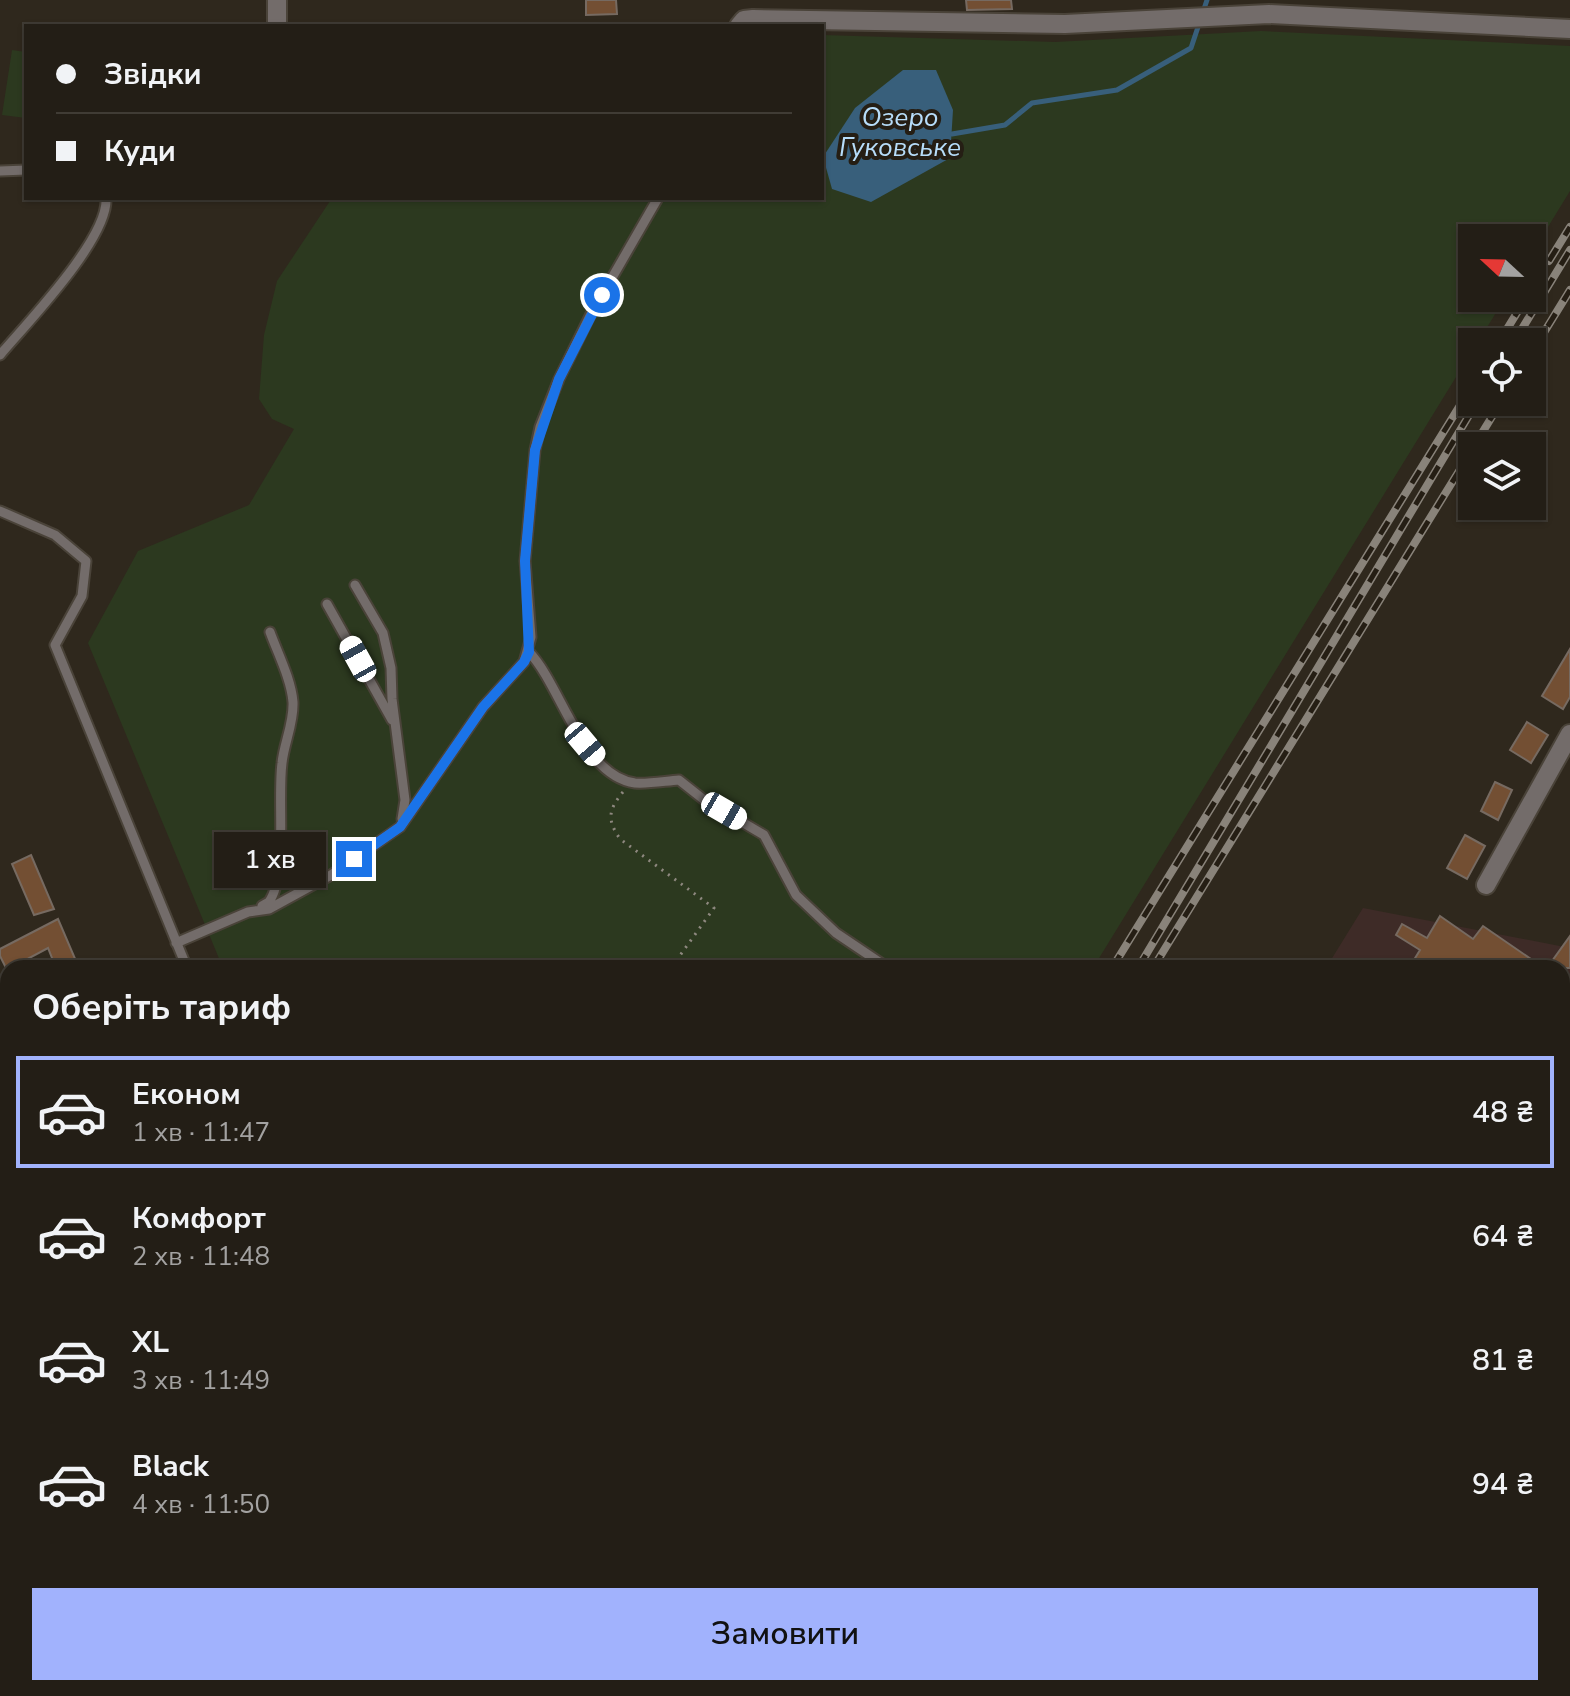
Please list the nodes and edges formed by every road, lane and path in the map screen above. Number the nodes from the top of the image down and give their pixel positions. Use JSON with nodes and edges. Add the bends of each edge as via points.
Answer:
{"nodes":[{"id":1,"x":277,"y":0,"type":"edge"},
{"id":2,"x":747,"y":16,"type":"edge"},
{"id":3,"x":277,"y":24,"type":"edge"},
{"id":4,"x":1570,"y":29,"type":"edge"},
{"id":5,"x":24,"y":170,"type":"edge"},
{"id":6,"x":0,"y":171,"type":"edge"},
{"id":7,"x":106,"y":200,"type":"edge"},
{"id":8,"x":657,"y":200,"type":"edge"},
{"id":9,"x":0,"y":355,"type":"edge"},
{"id":10,"x":0,"y":511,"type":"edge"},
{"id":11,"x":355,"y":585,"type":"dead end"},
{"id":12,"x":327,"y":604,"type":"dead end"},
{"id":13,"x":270,"y":632,"type":"dead end"},
{"id":14,"x":529,"y":652,"type":"junction"},
{"id":15,"x":395,"y":725,"type":"junction"},
{"id":16,"x":1570,"y":734,"type":"edge"},
{"id":17,"x":633,"y":783,"type":"junction"},
{"id":18,"x":400,"y":827,"type":"junction"},
{"id":19,"x":1486,"y":885,"type":"dead end"},
{"id":20,"x":248,"y":912,"type":"junction"},
{"id":21,"x":176,"y":943,"type":"junction"},
{"id":22,"x":183,"y":960,"type":"edge"},
{"id":23,"x":677,"y":960,"type":"edge"},
{"id":24,"x":876,"y":960,"type":"edge"}],
"edges":[{"from":1,"to":3,"type":"street"},
{"from":2,"to":4,"type":"street","via":[[1065,24],[1269,14]]},
{"from":5,"to":6,"type":"lane"},
{"from":7,"to":9,"type":"lane","via":[[107,209],[78,262]]},
{"from":8,"to":14,"type":"lane","via":[[590,316],[540,427],[525,561]]},
{"from":10,"to":21,"type":"lane","via":[[55,535],[86,561],[82,596],[55,645]]},
{"from":11,"to":15,"type":"lane","via":[[383,633]]},
{"from":12,"to":15,"type":"lane"},
{"from":13,"to":20,"type":"lane","via":[[292,699],[279,797],[279,880],[269,902]]},
{"from":14,"to":17,"type":"lane","via":[[544,668],[574,732],[613,773]]},
{"from":14,"to":18,"type":"lane","via":[[483,707]]},
{"from":15,"to":18,"type":"lane","via":[[405,800]]},
{"from":16,"to":19,"type":"street"},
{"from":17,"to":23,"type":"path","via":[[611,806],[609,823],[620,839],[714,908]]},
{"from":17,"to":24,"type":"lane","via":[[679,780],[764,835],[796,895],[836,933]]},
{"from":18,"to":20,"type":"lane","via":[[331,875],[269,909]]},
{"from":20,"to":21,"type":"lane"},
{"from":21,"to":22,"type":"lane"}]}
